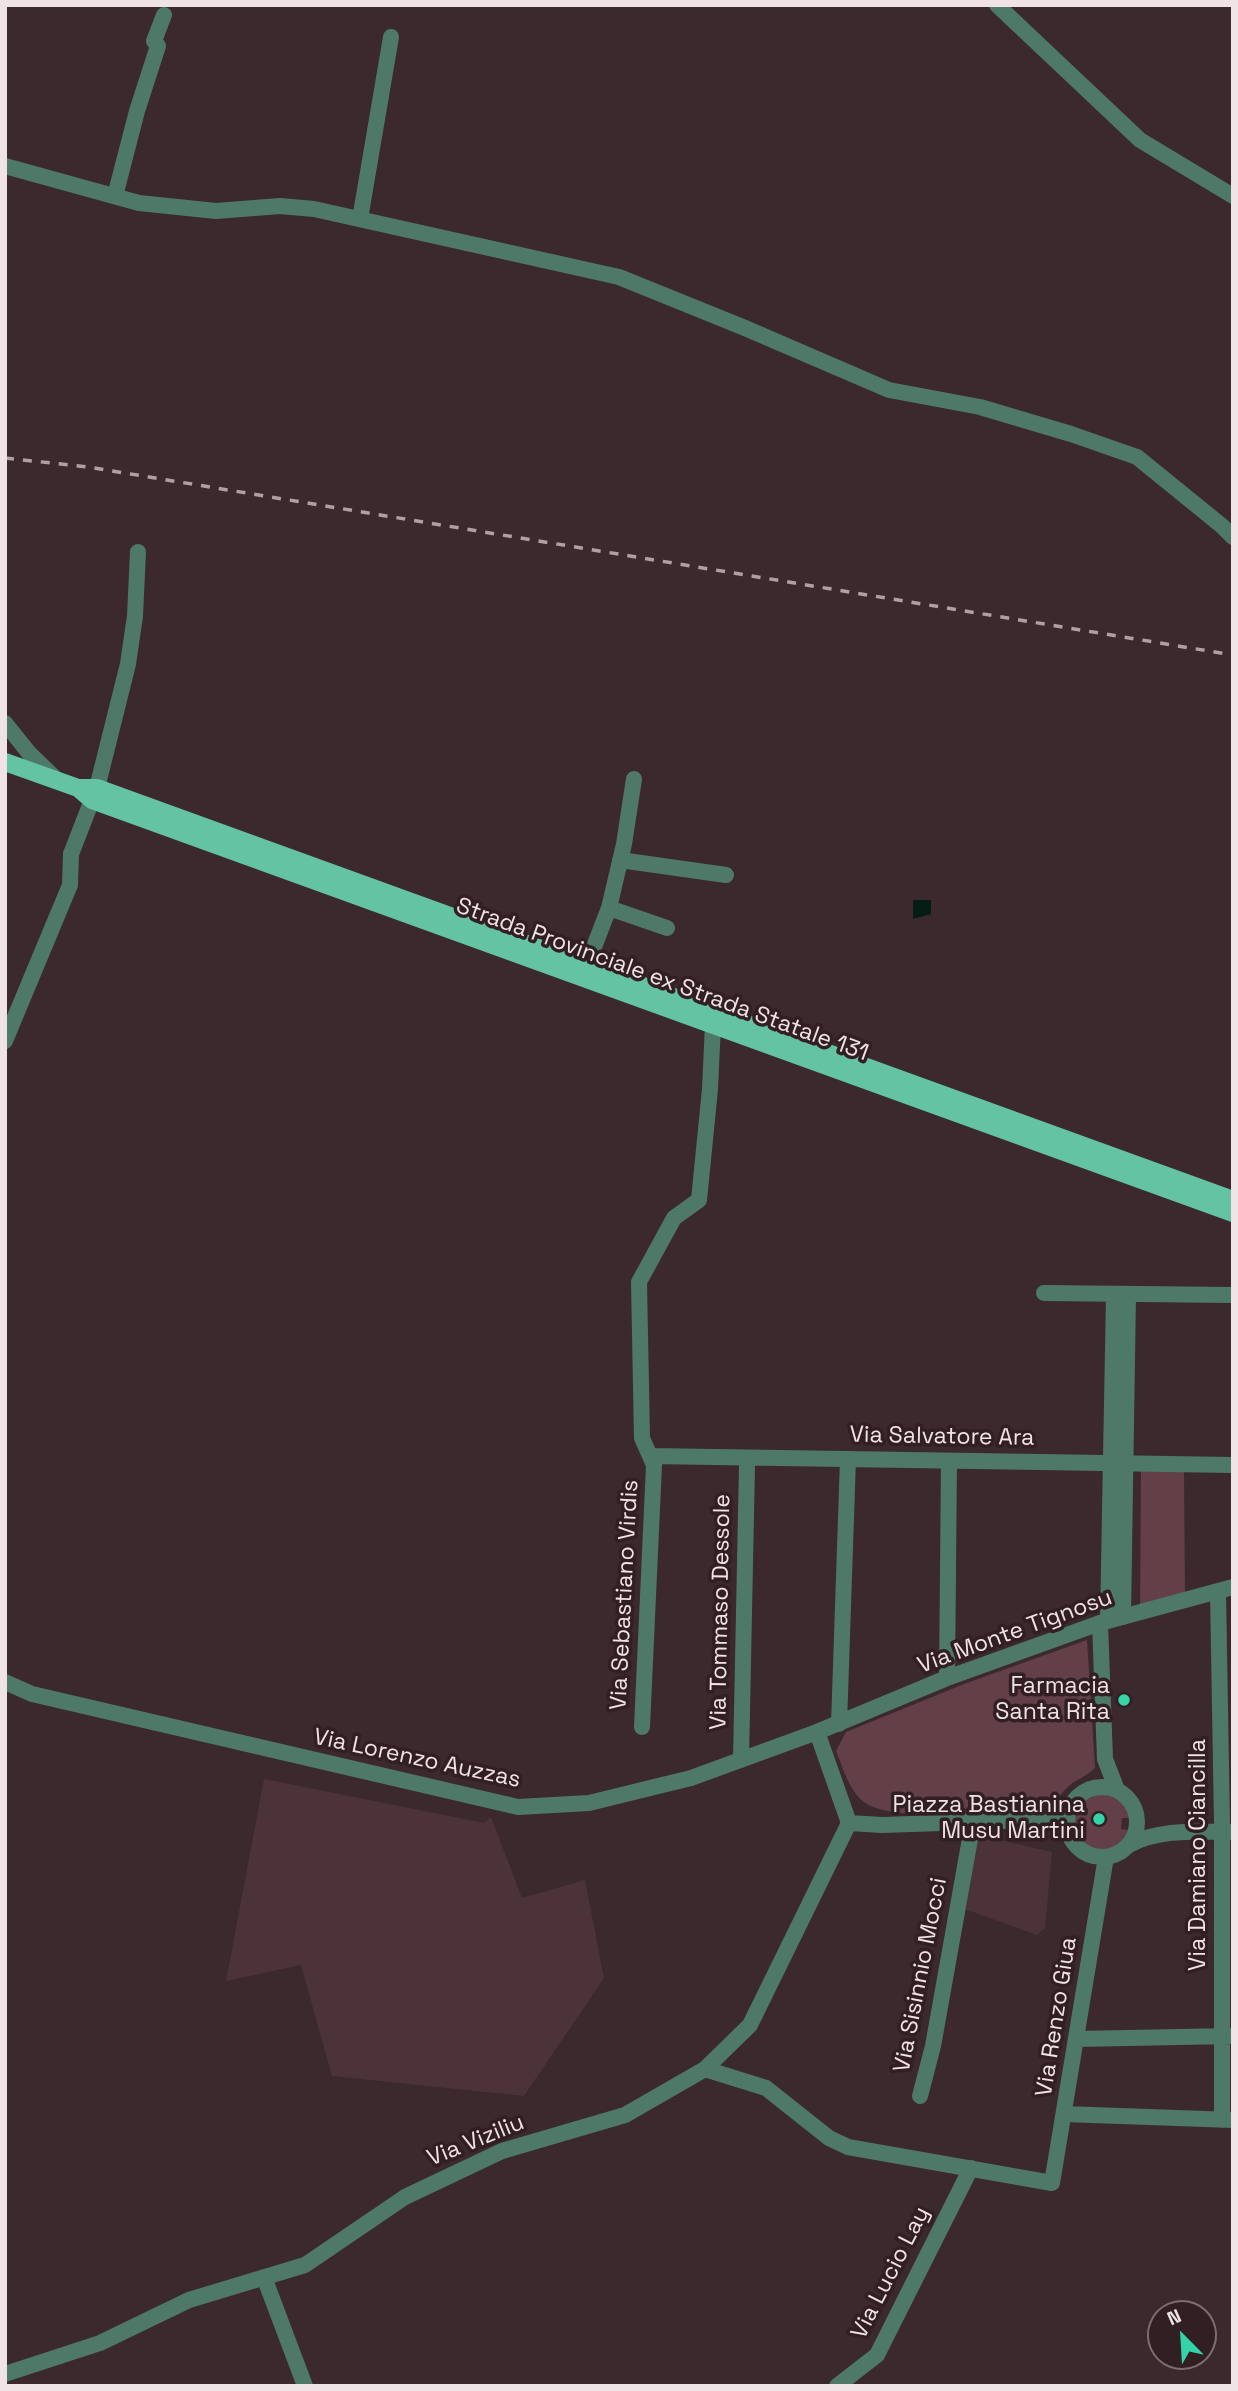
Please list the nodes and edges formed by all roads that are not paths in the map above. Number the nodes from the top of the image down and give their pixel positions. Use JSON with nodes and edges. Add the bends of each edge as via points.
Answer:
{"nodes":[{"id":1,"x":997,"y":5,"type":"edge"},
{"id":2,"x":163,"y":15,"type":"dead end"},
{"id":3,"x":391,"y":37,"type":"dead end"},
{"id":4,"x":5,"y":166,"type":"edge"},
{"id":5,"x":115,"y":196,"type":"junction"},
{"id":6,"x":1233,"y":196,"type":"edge"},
{"id":7,"x":360,"y":219,"type":"junction"},
{"id":8,"x":1233,"y":537,"type":"edge"},
{"id":9,"x":138,"y":552,"type":"dead end"},
{"id":10,"x":5,"y":723,"type":"edge"},
{"id":11,"x":5,"y":762,"type":"edge"},
{"id":12,"x":634,"y":779,"type":"dead end"},
{"id":13,"x":58,"y":780,"type":"junction"},
{"id":14,"x":95,"y":794,"type":"junction"},
{"id":15,"x":620,"y":860,"type":"junction"},
{"id":16,"x":726,"y":875,"type":"dead end"},
{"id":17,"x":609,"y":908,"type":"junction"},
{"id":18,"x":667,"y":928,"type":"dead end"},
{"id":19,"x":587,"y":965,"type":"junction"},
{"id":20,"x":712,"y":1024,"type":"junction"},
{"id":21,"x":5,"y":1041,"type":"edge"},
{"id":22,"x":1233,"y":1199,"type":"edge"},
{"id":23,"x":1233,"y":1213,"type":"edge"},
{"id":24,"x":1044,"y":1293,"type":"dead end"},
{"id":25,"x":1121,"y":1295,"type":"junction"},
{"id":26,"x":1233,"y":1295,"type":"edge"},
{"id":27,"x":652,"y":1460,"type":"junction"},
{"id":28,"x":848,"y":1463,"type":"junction"},
{"id":29,"x":949,"y":1464,"type":"junction"},
{"id":30,"x":747,"y":1465,"type":"junction"},
{"id":31,"x":1233,"y":1465,"type":"edge"},
{"id":32,"x":1118,"y":1466,"type":"junction"},
{"id":33,"x":1233,"y":1471,"type":"edge"},
{"id":34,"x":1226,"y":1589,"type":"edge"},
{"id":35,"x":1110,"y":1620,"type":"junction"},
{"id":36,"x":947,"y":1678,"type":"junction"},
{"id":37,"x":5,"y":1682,"type":"edge"},
{"id":38,"x":839,"y":1724,"type":"junction"},
{"id":39,"x":642,"y":1727,"type":"dead end"},
{"id":40,"x":817,"y":1732,"type":"junction"},
{"id":41,"x":1105,"y":1759,"type":"junction"},
{"id":42,"x":741,"y":1760,"type":"junction"},
{"id":43,"x":1093,"y":1788,"type":"junction"},
{"id":44,"x":1117,"y":1790,"type":"junction"},
{"id":45,"x":1069,"y":1809,"type":"junction"},
{"id":46,"x":1136,"y":1813,"type":"junction"},
{"id":47,"x":1031,"y":1820,"type":"junction"},
{"id":48,"x":973,"y":1822,"type":"junction"},
{"id":49,"x":849,"y":1824,"type":"junction"},
{"id":50,"x":1068,"y":1830,"type":"junction"},
{"id":51,"x":1227,"y":1832,"type":"edge"},
{"id":52,"x":1170,"y":1833,"type":"junction"},
{"id":53,"x":1129,"y":1845,"type":"junction"},
{"id":54,"x":1106,"y":1857,"type":"junction"},
{"id":55,"x":1227,"y":2036,"type":"edge"},
{"id":56,"x":1076,"y":2039,"type":"junction"},
{"id":57,"x":705,"y":2069,"type":"junction"},
{"id":58,"x":920,"y":2096,"type":"dead end"},
{"id":59,"x":1064,"y":2114,"type":"junction"},
{"id":60,"x":1227,"y":2120,"type":"edge"},
{"id":61,"x":971,"y":2168,"type":"junction"},
{"id":62,"x":264,"y":2277,"type":"junction"},
{"id":63,"x":5,"y":2374,"type":"edge"},
{"id":64,"x":305,"y":2386,"type":"edge"},
{"id":65,"x":837,"y":2386,"type":"edge"}],
"edges":[{"from":1,"to":6,"type":"street","via":[[1140,140]]},
{"from":2,"to":5,"type":"street"},
{"from":3,"to":7,"type":"street"},
{"from":4,"to":5,"type":"street"},
{"from":5,"to":7,"type":"street","via":[[216,211],[280,206],[314,209]]},
{"from":7,"to":8,"type":"street","via":[[619,277],[889,390],[980,407],[1137,457]]},
{"from":9,"to":14,"type":"street","via":[[128,664]]},
{"from":10,"to":13,"type":"street"},
{"from":11,"to":13,"type":"main road","name":"Strada Provinciale ex Strada Statale 131"},
{"from":12,"to":15,"type":"street"},
{"from":13,"to":14,"type":"main road","name":"Strada Provinciale ex Strada Statale 131"},
{"from":14,"to":19,"type":"main road","name":"Strada Provinciale ex Strada Statale 131"},
{"from":14,"to":20,"type":"main road","name":"Strada Provinciale ex Strada Statale 131"},
{"from":14,"to":21,"type":"street","via":[[71,854],[70,885]]},
{"from":15,"to":16,"type":"street"},
{"from":15,"to":17,"type":"street"},
{"from":17,"to":18,"type":"street"},
{"from":17,"to":19,"type":"street"},
{"from":19,"to":22,"type":"main road","name":"Strada Provinciale ex Strada Statale 131"},
{"from":20,"to":23,"type":"main road","name":"Strada Provinciale ex Strada Statale 131"},
{"from":20,"to":27,"type":"street","name":"Via Sebastiano Virdis","via":[[699,1200],[674,1218],[639,1282],[642,1438]]},
{"from":24,"to":25,"type":"street"},
{"from":25,"to":26,"type":"street"},
{"from":25,"to":32,"type":"street"},
{"from":27,"to":28,"type":"street","name":"Via Salvatore Ara"},
{"from":27,"to":30,"type":"street","name":"Via Salvatore Ara"},
{"from":27,"to":39,"type":"street","name":"Via Sebastiano Virdis"},
{"from":28,"to":29,"type":"street","name":"Via Salvatore Ara"},
{"from":28,"to":30,"type":"street","name":"Via Salvatore Ara"},
{"from":28,"to":38,"type":"street"},
{"from":29,"to":32,"type":"street","name":"Via Salvatore Ara"},
{"from":29,"to":36,"type":"street"},
{"from":30,"to":42,"type":"street","name":"Via Tommaso Dessole"},
{"from":31,"to":32,"type":"street","name":"Via Salvatore Ara"},
{"from":32,"to":33,"type":"street","name":"Via Salvatore Ara"},
{"from":32,"to":35,"type":"street"},
{"from":34,"to":35,"type":"street","name":"Via Monte Tignosu"},
{"from":34,"to":51,"type":"street","name":"Via Damiano Ciancilla"},
{"from":35,"to":36,"type":"street","name":"Via Monte Tignosu"},
{"from":35,"to":41,"type":"street"},
{"from":36,"to":38,"type":"street","name":"Via Monte Tignosu"},
{"from":37,"to":42,"type":"street","name":"Via Lorenzo Auzzas","via":[[32,1694],[518,1807],[589,1803],[691,1778]]},
{"from":38,"to":40,"type":"street","name":"Via Monte Tignosu"},
{"from":40,"to":42,"type":"street","name":"Via Lorenzo Auzzas"},
{"from":40,"to":49,"type":"street"},
{"from":41,"to":43,"type":"street"},
{"from":41,"to":44,"type":"street"},
{"from":43,"to":44,"type":"street"},
{"from":43,"to":45,"type":"street","via":[[1083,1792]]},
{"from":44,"to":46,"type":"street"},
{"from":45,"to":47,"type":"street"},
{"from":45,"to":50,"type":"street"},
{"from":46,"to":52,"type":"street"},
{"from":46,"to":53,"type":"street","via":[[1136,1830]]},
{"from":47,"to":48,"type":"street"},
{"from":47,"to":50,"type":"street"},
{"from":48,"to":49,"type":"street"},
{"from":48,"to":58,"type":"street","name":"Via Sisinnio Mocci"},
{"from":49,"to":57,"type":"street","name":"Via Viziliu","via":[[750,2025]]},
{"from":50,"to":54,"type":"street","via":[[1071,1840],[1086,1854]]},
{"from":51,"to":52,"type":"street"},
{"from":51,"to":55,"type":"street","name":"Via Damiano Ciancilla"},
{"from":52,"to":53,"type":"street","via":[[1145,1836]]},
{"from":53,"to":54,"type":"street"},
{"from":54,"to":56,"type":"street","name":"Via Renzo Giua"},
{"from":55,"to":56,"type":"street"},
{"from":55,"to":60,"type":"street","name":"Via Damiano Ciancilla"},
{"from":56,"to":59,"type":"street","name":"Via Renzo Giua"},
{"from":57,"to":61,"type":"street","via":[[766,2088],[829,2138],[848,2147]]},
{"from":57,"to":62,"type":"street","name":"Via Viziliu","via":[[625,2115],[506,2150],[414,2192],[305,2265]]},
{"from":59,"to":60,"type":"street"},
{"from":59,"to":61,"type":"street","name":"Via Renzo Giua","via":[[1052,2183]]},
{"from":61,"to":65,"type":"street","name":"Via Lucio Lay","via":[[877,2356]]},
{"from":62,"to":63,"type":"street","name":"Via Viziliu","via":[[189,2300],[100,2343]]},
{"from":62,"to":64,"type":"street"}]}
